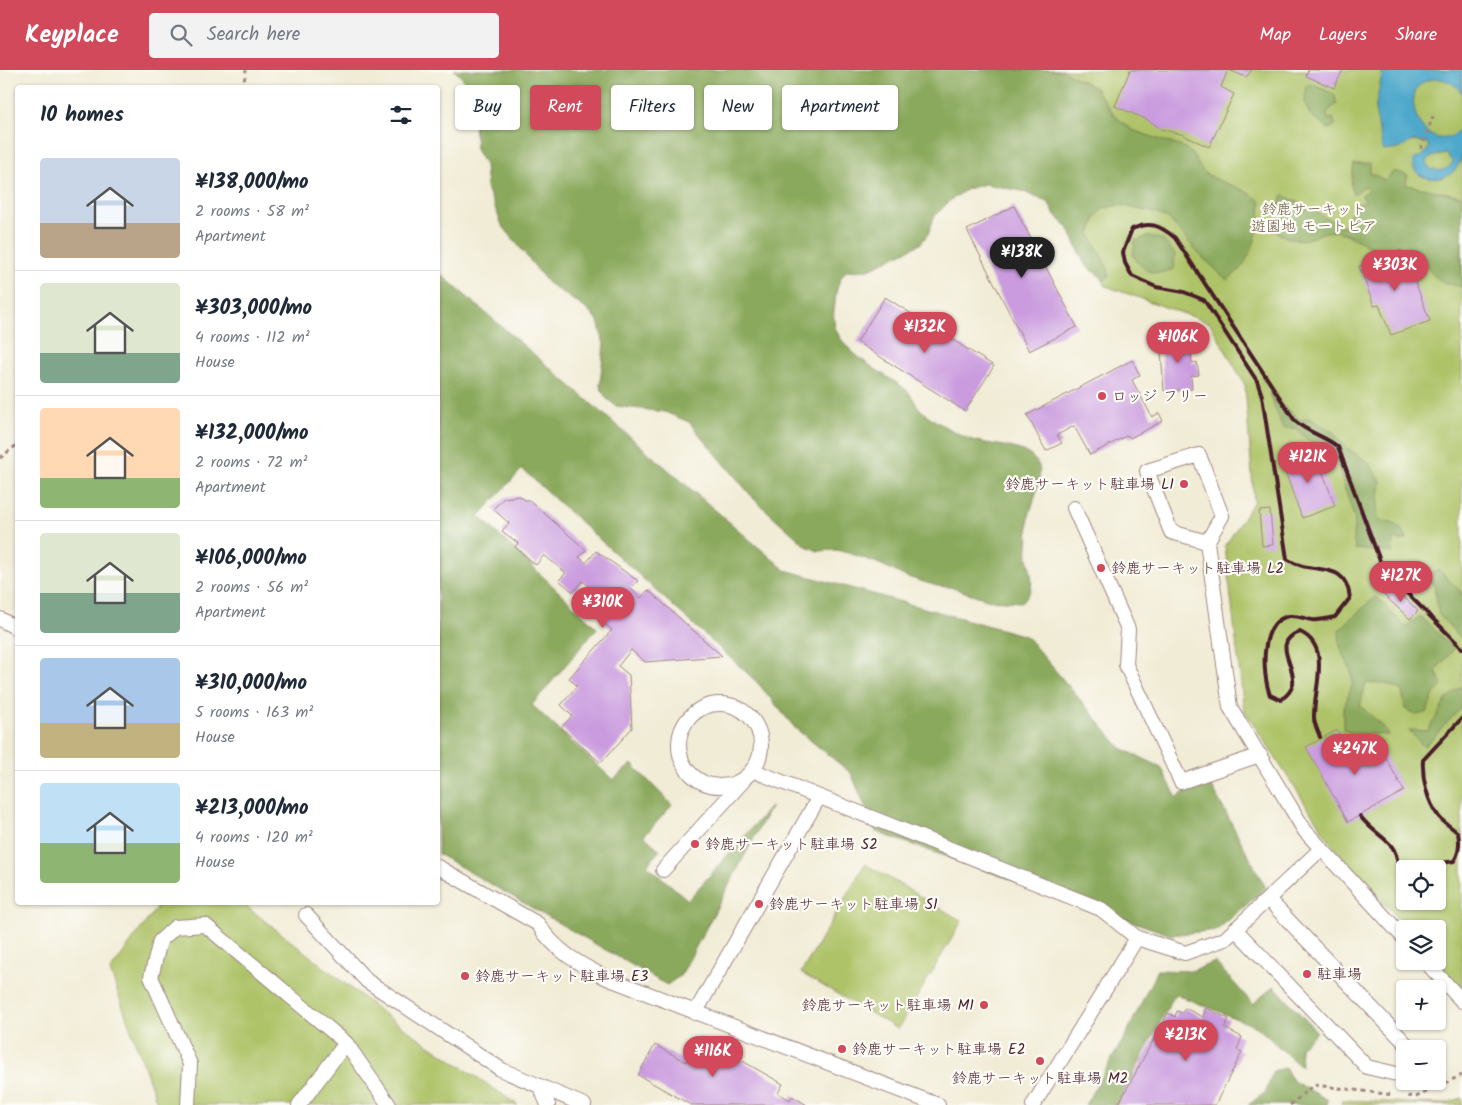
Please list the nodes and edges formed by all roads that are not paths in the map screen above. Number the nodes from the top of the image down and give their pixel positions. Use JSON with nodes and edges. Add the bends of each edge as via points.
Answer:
{"nodes":[{"id":1,"x":1074,"y":508,"type":"dead end"},
{"id":2,"x":1207,"y":542,"type":"junction"},
{"id":3,"x":0,"y":620,"type":"edge"},
{"id":4,"x":15,"y":628,"type":"edge"},
{"id":5,"x":1260,"y":755,"type":"junction"},
{"id":6,"x":750,"y":772,"type":"junction"},
{"id":7,"x":819,"y":797,"type":"junction"},
{"id":8,"x":1322,"y":849,"type":"junction"},
{"id":9,"x":440,"y":868,"type":"edge"},
{"id":10,"x":663,"y":870,"type":"dead end"},
{"id":11,"x":1268,"y":899,"type":"junction"},
{"id":12,"x":306,"y":915,"type":"dead end"},
{"id":13,"x":1235,"y":930,"type":"junction"},
{"id":14,"x":1396,"y":930,"type":"edge"},
{"id":15,"x":1137,"y":938,"type":"junction"},
{"id":16,"x":1433,"y":970,"type":"edge"},
{"id":17,"x":1462,"y":1001,"type":"edge"},
{"id":18,"x":695,"y":1013,"type":"junction"},
{"id":19,"x":1402,"y":1040,"type":"edge"},
{"id":20,"x":346,"y":1043,"type":"junction"},
{"id":21,"x":1396,"y":1074,"type":"edge"},
{"id":22,"x":541,"y":1088,"type":"junction"},
{"id":23,"x":188,"y":1105,"type":"edge"},
{"id":24,"x":299,"y":1105,"type":"edge"},
{"id":25,"x":389,"y":1105,"type":"edge"},
{"id":26,"x":548,"y":1105,"type":"edge"},
{"id":27,"x":584,"y":1105,"type":"edge"},
{"id":28,"x":938,"y":1105,"type":"edge"},
{"id":29,"x":1033,"y":1105,"type":"edge"}],
"edges":[{"from":1,"to":5,"type":"lane","via":[[1128,628],[1126,665],[1181,782]]},
{"from":2,"to":2,"type":"lane","via":[[1171,532],[1147,471],[1199,455],[1222,516]]},
{"from":2,"to":5,"type":"lane","via":[[1230,706]]},
{"from":3,"to":4,"type":"lane"},
{"from":5,"to":8,"type":"lane","via":[[1305,831]]},
{"from":6,"to":6,"type":"lane","via":[[761,753],[761,740],[750,716],[733,707],[714,704],[690,717],[682,728],[680,756],[697,779],[710,785],[724,786],[737,782]]},
{"from":6,"to":7,"type":"lane"},
{"from":6,"to":10,"type":"lane"},
{"from":7,"to":15,"type":"lane","via":[[1101,909]]},
{"from":7,"to":18,"type":"lane"},
{"from":8,"to":11,"type":"lane"},
{"from":8,"to":14,"type":"lane"},
{"from":9,"to":18,"type":"lane","via":[[538,924],[548,940],[572,960],[607,978]]},
{"from":11,"to":13,"type":"lane"},
{"from":11,"to":19,"type":"lane"},
{"from":12,"to":22,"type":"lane","via":[[367,981],[502,1070]]},
{"from":13,"to":15,"type":"lane","via":[[1226,939],[1185,953]]},
{"from":13,"to":21,"type":"lane","via":[[1367,1067]]},
{"from":15,"to":29,"type":"lane"},
{"from":16,"to":17,"type":"lane"},
{"from":18,"to":28,"type":"lane"},
{"from":20,"to":23,"type":"lane","via":[[205,925],[175,927],[160,941],[151,977],[190,1064]]},
{"from":20,"to":24,"type":"lane"},
{"from":20,"to":25,"type":"lane"},
{"from":22,"to":26,"type":"lane"},
{"from":22,"to":27,"type":"lane"}]}
